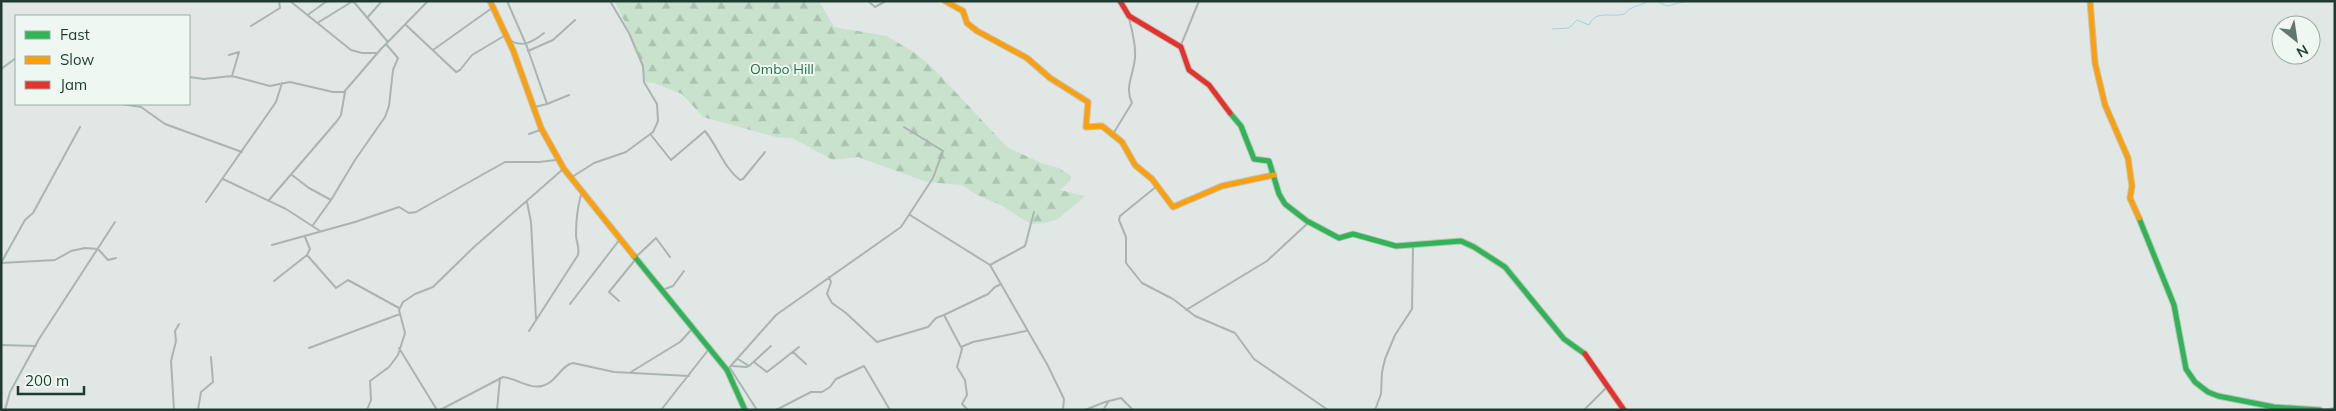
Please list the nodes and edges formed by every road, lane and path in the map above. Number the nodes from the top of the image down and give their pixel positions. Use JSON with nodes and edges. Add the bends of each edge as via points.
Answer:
{"nodes":[{"id":1,"x":279,"y":1,"type":"edge"},
{"id":2,"x":290,"y":1,"type":"edge"},
{"id":3,"x":328,"y":1,"type":"edge"},
{"id":4,"x":353,"y":1,"type":"edge"},
{"id":5,"x":382,"y":1,"type":"edge"},
{"id":6,"x":428,"y":1,"type":"edge"},
{"id":7,"x":490,"y":1,"type":"edge"},
{"id":8,"x":507,"y":1,"type":"edge"},
{"id":9,"x":610,"y":1,"type":"edge"},
{"id":10,"x":868,"y":1,"type":"edge"},
{"id":11,"x":886,"y":1,"type":"edge"},
{"id":12,"x":945,"y":1,"type":"edge"},
{"id":13,"x":1120,"y":1,"type":"edge"},
{"id":14,"x":1199,"y":1,"type":"edge"},
{"id":15,"x":2090,"y":1,"type":"edge"},
{"id":16,"x":493,"y":7,"type":"junction"},
{"id":17,"x":308,"y":15,"type":"junction"},
{"id":18,"x":1128,"y":16,"type":"junction"},
{"id":19,"x":367,"y":18,"type":"junction"},
{"id":20,"x":575,"y":20,"type":"dead end"},
{"id":21,"x":318,"y":22,"type":"junction"},
{"id":22,"x":405,"y":25,"type":"junction"},
{"id":23,"x":250,"y":26,"type":"dead end"},
{"id":24,"x":544,"y":33,"type":"dead end"},
{"id":25,"x":508,"y":37,"type":"junction"},
{"id":26,"x":387,"y":43,"type":"junction"},
{"id":27,"x":525,"y":43,"type":"junction"},
{"id":28,"x":1181,"y":47,"type":"junction"},
{"id":29,"x":433,"y":50,"type":"junction"},
{"id":30,"x":528,"y":51,"type":"junction"},
{"id":31,"x":377,"y":53,"type":"junction"},
{"id":32,"x":229,"y":55,"type":"dead end"},
{"id":33,"x":15,"y":59,"type":"edge"},
{"id":34,"x":1,"y":69,"type":"edge"},
{"id":35,"x":232,"y":76,"type":"junction"},
{"id":36,"x":190,"y":77,"type":"edge"},
{"id":37,"x":282,"y":83,"type":"junction"},
{"id":38,"x":345,"y":92,"type":"junction"},
{"id":39,"x":569,"y":95,"type":"dead end"},
{"id":40,"x":546,"y":104,"type":"junction"},
{"id":41,"x":128,"y":105,"type":"edge"},
{"id":42,"x":534,"y":108,"type":"junction"},
{"id":43,"x":80,"y":127,"type":"dead end"},
{"id":44,"x":904,"y":127,"type":"dead end"},
{"id":45,"x":541,"y":128,"type":"junction"},
{"id":46,"x":529,"y":134,"type":"dead end"},
{"id":47,"x":650,"y":134,"type":"junction"},
{"id":48,"x":1113,"y":134,"type":"junction"},
{"id":49,"x":242,"y":152,"type":"junction"},
{"id":50,"x":764,"y":152,"type":"dead end"},
{"id":51,"x":558,"y":159,"type":"junction"},
{"id":52,"x":564,"y":169,"type":"junction"},
{"id":53,"x":292,"y":175,"type":"junction"},
{"id":54,"x":1274,"y":175,"type":"junction"},
{"id":55,"x":570,"y":178,"type":"junction"},
{"id":56,"x":223,"y":179,"type":"junction"},
{"id":57,"x":1157,"y":186,"type":"junction"},
{"id":58,"x":582,"y":194,"type":"junction"},
{"id":59,"x":269,"y":200,"type":"junction"},
{"id":60,"x":331,"y":200,"type":"junction"},
{"id":61,"x":206,"y":202,"type":"dead end"},
{"id":62,"x":527,"y":202,"type":"junction"},
{"id":63,"x":1034,"y":212,"type":"dead end"},
{"id":64,"x":910,"y":214,"type":"junction"},
{"id":65,"x":115,"y":222,"type":"dead end"},
{"id":66,"x":1309,"y":222,"type":"junction"},
{"id":67,"x":313,"y":225,"type":"junction"},
{"id":68,"x":321,"y":232,"type":"junction"},
{"id":69,"x":305,"y":237,"type":"junction"},
{"id":70,"x":620,"y":239,"type":"junction"},
{"id":71,"x":272,"y":245,"type":"dead end"},
{"id":72,"x":1413,"y":246,"type":"junction"},
{"id":73,"x":98,"y":250,"type":"junction"},
{"id":74,"x":307,"y":255,"type":"junction"},
{"id":75,"x":670,"y":257,"type":"dead end"},
{"id":76,"x":116,"y":258,"type":"dead end"},
{"id":77,"x":636,"y":258,"type":"junction"},
{"id":78,"x":1,"y":263,"type":"edge"},
{"id":79,"x":990,"y":265,"type":"junction"},
{"id":80,"x":684,"y":271,"type":"dead end"},
{"id":81,"x":828,"y":277,"type":"junction"},
{"id":82,"x":274,"y":281,"type":"dead end"},
{"id":83,"x":1001,"y":284,"type":"junction"},
{"id":84,"x":661,"y":289,"type":"junction"},
{"id":85,"x":619,"y":301,"type":"dead end"},
{"id":86,"x":570,"y":304,"type":"dead end"},
{"id":87,"x":399,"y":308,"type":"junction"},
{"id":88,"x":1186,"y":310,"type":"junction"},
{"id":89,"x":400,"y":314,"type":"junction"},
{"id":90,"x":944,"y":315,"type":"junction"},
{"id":91,"x":536,"y":319,"type":"junction"},
{"id":92,"x":179,"y":324,"type":"dead end"},
{"id":93,"x":694,"y":327,"type":"junction"},
{"id":94,"x":529,"y":331,"type":"dead end"},
{"id":95,"x":1027,"y":331,"type":"junction"},
{"id":96,"x":1,"y":345,"type":"edge"},
{"id":97,"x":36,"y":346,"type":"junction"},
{"id":98,"x":771,"y":346,"type":"dead end"},
{"id":99,"x":799,"y":347,"type":"dead end"},
{"id":100,"x":961,"y":347,"type":"junction"},
{"id":101,"x":309,"y":348,"type":"dead end"},
{"id":102,"x":399,"y":348,"type":"junction"},
{"id":103,"x":711,"y":348,"type":"junction"},
{"id":104,"x":792,"y":352,"type":"junction"},
{"id":105,"x":210,"y":357,"type":"dead end"},
{"id":106,"x":738,"y":359,"type":"junction"},
{"id":107,"x":754,"y":362,"type":"junction"},
{"id":108,"x":806,"y":364,"type":"dead end"},
{"id":109,"x":747,"y":367,"type":"junction"},
{"id":110,"x":729,"y":368,"type":"junction"},
{"id":111,"x":630,"y":372,"type":"junction"},
{"id":112,"x":689,"y":376,"type":"junction"},
{"id":113,"x":500,"y":378,"type":"junction"},
{"id":114,"x":1607,"y":387,"type":"junction"},
{"id":115,"x":1109,"y":401,"type":"junction"},
{"id":116,"x":2335,"y":408,"type":"edge"},
{"id":117,"x":5,"y":410,"type":"edge"},
{"id":118,"x":174,"y":410,"type":"edge"},
{"id":119,"x":198,"y":410,"type":"edge"},
{"id":120,"x":366,"y":410,"type":"edge"},
{"id":121,"x":438,"y":410,"type":"edge"},
{"id":122,"x":497,"y":410,"type":"edge"},
{"id":123,"x":661,"y":410,"type":"edge"},
{"id":124,"x":745,"y":410,"type":"edge"},
{"id":125,"x":757,"y":410,"type":"edge"},
{"id":126,"x":776,"y":410,"type":"edge"},
{"id":127,"x":890,"y":410,"type":"edge"},
{"id":128,"x":894,"y":410,"type":"edge"},
{"id":129,"x":901,"y":410,"type":"edge"},
{"id":130,"x":968,"y":410,"type":"edge"},
{"id":131,"x":1063,"y":410,"type":"edge"},
{"id":132,"x":1085,"y":410,"type":"edge"},
{"id":133,"x":1103,"y":410,"type":"edge"},
{"id":134,"x":1133,"y":410,"type":"edge"},
{"id":135,"x":1328,"y":410,"type":"edge"},
{"id":136,"x":1375,"y":410,"type":"edge"},
{"id":137,"x":1584,"y":410,"type":"edge"},
{"id":138,"x":1624,"y":410,"type":"edge"},
{"id":139,"x":2321,"y":410,"type":"edge"}],
"edges":[{"from":1,"to":23,"type":"street","via":[[280,8]]},
{"from":2,"to":17,"type":"street"},
{"from":3,"to":17,"type":"street"},
{"from":4,"to":19,"type":"street"},
{"from":4,"to":21,"type":"street"},
{"from":5,"to":19,"type":"street"},
{"from":6,"to":22,"type":"street"},
{"from":7,"to":16,"type":"main road"},
{"from":8,"to":27,"type":"street"},
{"from":9,"to":47,"type":"street","via":[[639,56],[644,68],[644,82],[658,108],[658,121]]},
{"from":10,"to":11,"type":"street","via":[[875,7]]},
{"from":12,"to":48,"type":"main road","via":[[964,11],[967,23],[977,31],[1027,58],[1050,78],[1088,102],[1086,127],[1100,126]]},
{"from":13,"to":18,"type":"main road"},
{"from":14,"to":28,"type":"street"},
{"from":15,"to":139,"type":"main road","via":[[2095,63],[2105,105],[2128,158],[2132,186],[2130,198],[2174,305],[2186,369],[2211,394],[2274,407]]},
{"from":16,"to":25,"type":"main road"},
{"from":16,"to":29,"type":"street"},
{"from":17,"to":21,"type":"street"},
{"from":18,"to":28,"type":"main road"},
{"from":18,"to":48,"type":"street","via":[[1136,45],[1128,93],[1132,103]]},
{"from":19,"to":26,"type":"street"},
{"from":20,"to":30,"type":"street","via":[[553,40]]},
{"from":21,"to":31,"type":"street","via":[[351,50]]},
{"from":22,"to":26,"type":"street"},
{"from":22,"to":29,"type":"street"},
{"from":24,"to":27,"type":"street"},
{"from":25,"to":27,"type":"street","via":[[516,44]]},
{"from":25,"to":29,"type":"street","via":[[472,55],[458,72]]},
{"from":25,"to":42,"type":"main road"},
{"from":26,"to":31,"type":"street"},
{"from":26,"to":60,"type":"street","via":[[398,58],[393,70],[388,109]]},
{"from":27,"to":30,"type":"street"},
{"from":28,"to":54,"type":"main road","via":[[1189,70],[1213,89],[1245,132],[1254,158],[1269,161]]},
{"from":30,"to":40,"type":"street"},
{"from":31,"to":38,"type":"street"},
{"from":32,"to":35,"type":"street","via":[[238,52]]},
{"from":33,"to":34,"type":"street"},
{"from":35,"to":36,"type":"street"},
{"from":35,"to":37,"type":"street","via":[[270,86]]},
{"from":37,"to":38,"type":"street"},
{"from":37,"to":49,"type":"street","via":[[278,98]]},
{"from":38,"to":53,"type":"street","via":[[339,119]]},
{"from":39,"to":40,"type":"street"},
{"from":40,"to":42,"type":"street"},
{"from":41,"to":49,"type":"street","via":[[141,107],[165,124]]},
{"from":42,"to":45,"type":"main road"},
{"from":43,"to":78,"type":"street","via":[[33,213],[25,220]]},
{"from":44,"to":64,"type":"street","via":[[943,151],[936,174]]},
{"from":45,"to":46,"type":"street"},
{"from":45,"to":51,"type":"main road"},
{"from":47,"to":50,"type":"street","via":[[670,160],[705,131],[727,167],[740,180]]},
{"from":47,"to":55,"type":"street","via":[[624,154],[594,163]]},
{"from":48,"to":57,"type":"main road","via":[[1122,142],[1135,165]]},
{"from":49,"to":56,"type":"street"},
{"from":51,"to":52,"type":"main road"},
{"from":51,"to":68,"type":"street","via":[[505,162],[416,212],[410,213],[399,207]]},
{"from":52,"to":55,"type":"main road"},
{"from":52,"to":62,"type":"street"},
{"from":53,"to":59,"type":"street"},
{"from":53,"to":60,"type":"street"},
{"from":54,"to":57,"type":"main road","via":[[1222,186],[1174,207]]},
{"from":54,"to":66,"type":"main road","via":[[1283,202]]},
{"from":55,"to":58,"type":"main road"},
{"from":56,"to":59,"type":"street"},
{"from":56,"to":61,"type":"street"},
{"from":57,"to":88,"type":"street","via":[[1120,216],[1126,237],[1126,263],[1142,283],[1173,299]]},
{"from":58,"to":70,"type":"main road"},
{"from":58,"to":91,"type":"street","via":[[576,222],[580,246],[578,255]]},
{"from":59,"to":67,"type":"street"},
{"from":60,"to":67,"type":"street"},
{"from":62,"to":87,"type":"street","via":[[432,288],[410,297]]},
{"from":62,"to":91,"type":"street"},
{"from":63,"to":79,"type":"street","via":[[1025,246]]},
{"from":64,"to":79,"type":"street"},
{"from":64,"to":81,"type":"street","via":[[893,233]]},
{"from":65,"to":73,"type":"street"},
{"from":66,"to":72,"type":"main road","via":[[1339,238],[1353,234],[1389,245]]},
{"from":66,"to":88,"type":"street","via":[[1286,246],[1262,264]]},
{"from":67,"to":68,"type":"street"},
{"from":68,"to":69,"type":"street"},
{"from":69,"to":71,"type":"street"},
{"from":69,"to":74,"type":"street","via":[[310,249]]},
{"from":70,"to":77,"type":"main road"},
{"from":70,"to":86,"type":"street"},
{"from":72,"to":114,"type":"main road","via":[[1463,241],[1505,267],[1564,339],[1589,357]]},
{"from":72,"to":136,"type":"street","via":[[1412,309],[1395,335],[1385,359],[1381,394]]},
{"from":73,"to":76,"type":"street","via":[[108,260]]},
{"from":73,"to":78,"type":"street","via":[[76,250],[53,260]]},
{"from":73,"to":97,"type":"street"},
{"from":74,"to":82,"type":"street"},
{"from":74,"to":87,"type":"street","via":[[336,288],[348,280]]},
{"from":75,"to":84,"type":"street","via":[[656,238],[637,255]]},
{"from":77,"to":84,"type":"main road"},
{"from":77,"to":85,"type":"street","via":[[609,292]]},
{"from":79,"to":83,"type":"street"},
{"from":80,"to":84,"type":"street","via":[[668,290]]},
{"from":81,"to":90,"type":"street","via":[[831,282],[828,294],[832,303],[877,342],[928,327]]},
{"from":81,"to":106,"type":"street","via":[[778,313]]},
{"from":83,"to":90,"type":"street","via":[[988,294]]},
{"from":83,"to":95,"type":"street"},
{"from":84,"to":93,"type":"main road"},
{"from":87,"to":89,"type":"street"},
{"from":88,"to":135,"type":"street","via":[[1235,333],[1254,359]]},
{"from":89,"to":101,"type":"street"},
{"from":89,"to":102,"type":"street","via":[[405,333]]},
{"from":90,"to":100,"type":"street"},
{"from":91,"to":94,"type":"street"},
{"from":92,"to":118,"type":"street","via":[[171,361]]},
{"from":93,"to":103,"type":"main road"},
{"from":93,"to":111,"type":"street","via":[[680,342]]},
{"from":95,"to":100,"type":"street"},
{"from":95,"to":131,"type":"street","via":[[1059,388],[1064,400]]},
{"from":96,"to":97,"type":"street"},
{"from":97,"to":117,"type":"street","via":[[10,392]]},
{"from":98,"to":107,"type":"street"},
{"from":99,"to":104,"type":"street"},
{"from":100,"to":130,"type":"street","via":[[957,367],[965,380],[967,394],[962,404]]},
{"from":102,"to":120,"type":"street","via":[[392,363],[370,381],[371,400]]},
{"from":102,"to":121,"type":"street"},
{"from":103,"to":110,"type":"main road"},
{"from":103,"to":112,"type":"street"},
{"from":104,"to":107,"type":"street","via":[[767,372]]},
{"from":104,"to":108,"type":"street"},
{"from":105,"to":119,"type":"street","via":[[213,382],[200,393]]},
{"from":106,"to":109,"type":"street"},
{"from":106,"to":110,"type":"street"},
{"from":107,"to":109,"type":"street"},
{"from":109,"to":110,"type":"street"},
{"from":110,"to":124,"type":"main road"},
{"from":110,"to":125,"type":"street"},
{"from":111,"to":112,"type":"street"},
{"from":111,"to":113,"type":"street","via":[[611,372],[573,363],[555,379],[540,386]]},
{"from":112,"to":123,"type":"street"},
{"from":113,"to":121,"type":"street"},
{"from":113,"to":122,"type":"street"},
{"from":114,"to":137,"type":"street"},
{"from":114,"to":138,"type":"main road"},
{"from":115,"to":132,"type":"street"},
{"from":115,"to":133,"type":"street"},
{"from":115,"to":134,"type":"street","via":[[1122,398]]},
{"from":116,"to":139,"type":"street"},
{"from":126,"to":127,"type":"street","via":[[806,394],[821,393],[836,379],[864,366]]},
{"from":128,"to":129,"type":"street"}]}
